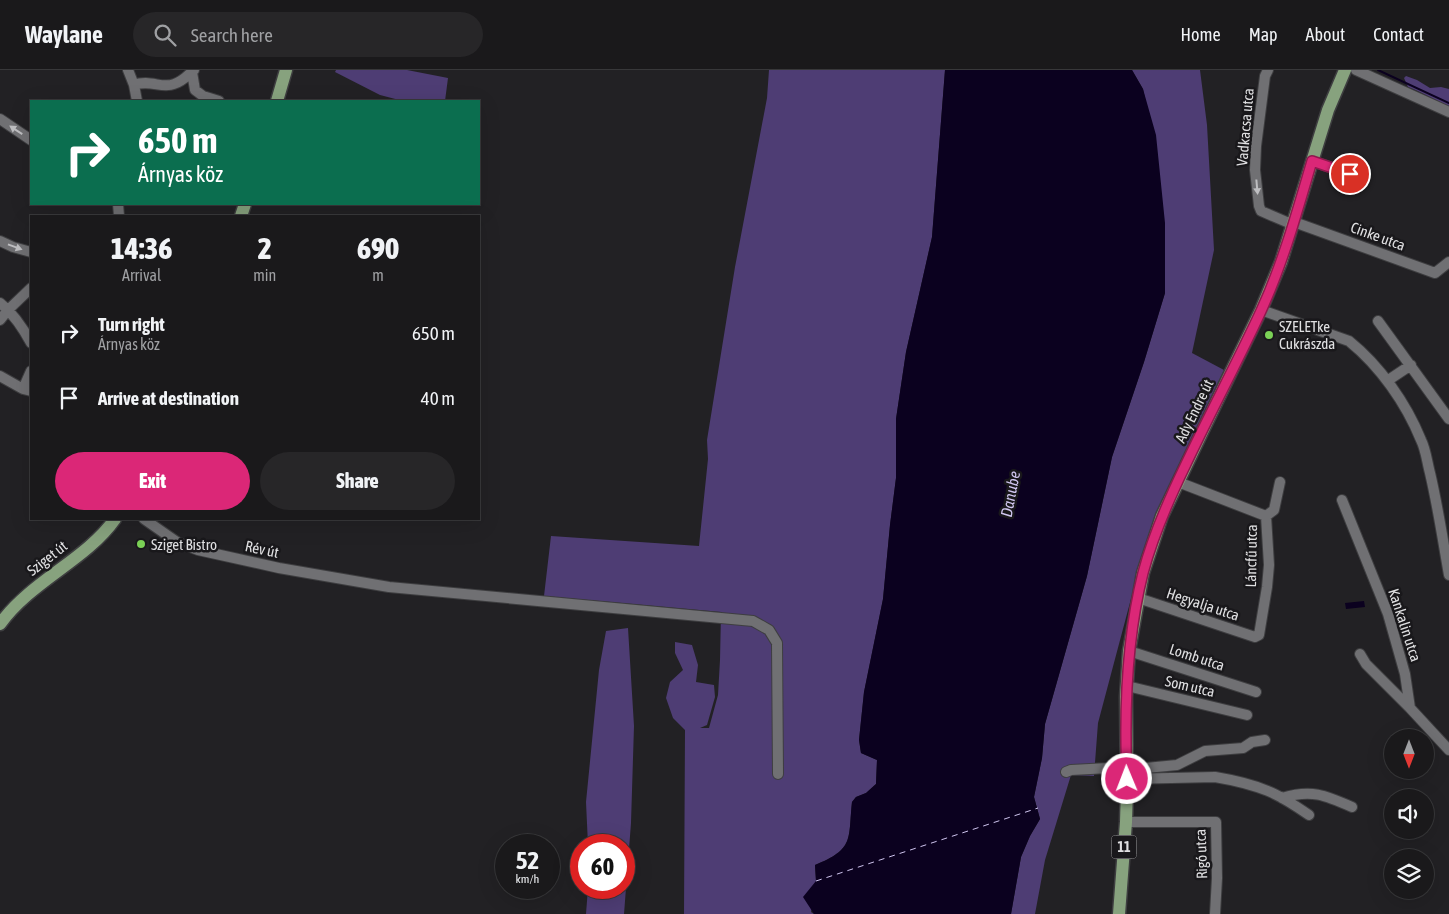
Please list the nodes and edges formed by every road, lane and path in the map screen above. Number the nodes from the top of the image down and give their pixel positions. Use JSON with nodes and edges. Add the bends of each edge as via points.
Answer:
{"nodes":[{"id":1,"x":128,"y":70,"type":"edge"},
{"id":2,"x":286,"y":70,"type":"edge"},
{"id":3,"x":1268,"y":70,"type":"edge"},
{"id":4,"x":1345,"y":70,"type":"edge"},
{"id":5,"x":1356,"y":70,"type":"edge"},
{"id":6,"x":193,"y":71,"type":"edge"},
{"id":7,"x":134,"y":85,"type":"junction"},
{"id":8,"x":137,"y":100,"type":"edge"},
{"id":9,"x":216,"y":100,"type":"edge"},
{"id":10,"x":277,"y":100,"type":"edge"},
{"id":11,"x":1449,"y":112,"type":"edge"},
{"id":12,"x":0,"y":119,"type":"edge"},
{"id":13,"x":30,"y":139,"type":"edge"},
{"id":14,"x":1312,"y":161,"type":"junction"},
{"id":15,"x":1350,"y":174,"type":"dead end"},
{"id":16,"x":1294,"y":222,"type":"junction"},
{"id":17,"x":0,"y":241,"type":"edge"},
{"id":18,"x":30,"y":252,"type":"edge"},
{"id":19,"x":1449,"y":262,"type":"edge"},
{"id":20,"x":30,"y":289,"type":"edge"},
{"id":21,"x":4,"y":306,"type":"edge"},
{"id":22,"x":1261,"y":310,"type":"junction"},
{"id":23,"x":0,"y":320,"type":"edge"},
{"id":24,"x":1378,"y":321,"type":"dead end"},
{"id":25,"x":30,"y":341,"type":"edge"},
{"id":26,"x":1411,"y":365,"type":"junction"},
{"id":27,"x":0,"y":376,"type":"edge"},
{"id":28,"x":30,"y":376,"type":"edge"},
{"id":29,"x":1387,"y":381,"type":"junction"},
{"id":30,"x":27,"y":390,"type":"edge"},
{"id":31,"x":1449,"y":419,"type":"edge"},
{"id":32,"x":1178,"y":482,"type":"junction"},
{"id":33,"x":1280,"y":482,"type":"dead end"},
{"id":34,"x":1342,"y":500,"type":"dead end"},
{"id":35,"x":1266,"y":516,"type":"junction"},
{"id":36,"x":113,"y":520,"type":"edge"},
{"id":37,"x":145,"y":520,"type":"edge"},
{"id":38,"x":1449,"y":575,"type":"edge"},
{"id":39,"x":1138,"y":598,"type":"junction"},
{"id":40,"x":0,"y":624,"type":"edge"},
{"id":41,"x":1259,"y":635,"type":"joint"},
{"id":42,"x":1129,"y":651,"type":"junction"},
{"id":43,"x":1360,"y":654,"type":"dead end"},
{"id":44,"x":1127,"y":686,"type":"junction"},
{"id":45,"x":1256,"y":692,"type":"dead end"},
{"id":46,"x":1410,"y":708,"type":"junction"},
{"id":47,"x":1247,"y":716,"type":"dead end"},
{"id":48,"x":1265,"y":740,"type":"dead end"},
{"id":49,"x":1449,"y":750,"type":"edge"},
{"id":50,"x":1066,"y":772,"type":"dead end"},
{"id":51,"x":778,"y":774,"type":"dead end"},
{"id":52,"x":1127,"y":774,"type":"junction"},
{"id":53,"x":1282,"y":798,"type":"junction"},
{"id":54,"x":1352,"y":807,"type":"dead end"},
{"id":55,"x":1309,"y":814,"type":"dead end"},
{"id":56,"x":1126,"y":822,"type":"junction"},
{"id":57,"x":1119,"y":914,"type":"edge"},
{"id":58,"x":1215,"y":914,"type":"edge"}],
"edges":[{"from":1,"to":7,"type":"street"},
{"from":2,"to":10,"type":"main road"},
{"from":3,"to":16,"type":"street","name":"Vadkacsa utca","one_way":true,"via":[[1256,146],[1258,206],[1263,213]]},
{"from":4,"to":14,"type":"main road","name":"Ady Endre út","number":"11"},
{"from":5,"to":11,"type":"street"},
{"from":6,"to":7,"type":"street","via":[[167,86],[153,82]]},
{"from":6,"to":9,"type":"street","via":[[195,90]]},
{"from":7,"to":8,"type":"street"},
{"from":13,"to":12,"type":"street","one_way":true},
{"from":14,"to":15,"type":"street"},
{"from":14,"to":16,"type":"main road","name":"Ady Endre út","number":"11"},
{"from":16,"to":19,"type":"street","name":"Cinke utca","via":[[1435,273]]},
{"from":16,"to":22,"type":"main road","name":"Ady Endre út","number":"11"},
{"from":17,"to":18,"type":"street","one_way":true},
{"from":20,"to":21,"type":"street"},
{"from":21,"to":23,"type":"street"},
{"from":21,"to":25,"type":"street"},
{"from":22,"to":29,"type":"street","via":[[1349,341]]},
{"from":22,"to":32,"type":"main road","name":"Ady Endre út","number":"11"},
{"from":24,"to":26,"type":"street"},
{"from":26,"to":29,"type":"street"},
{"from":26,"to":31,"type":"street"},
{"from":27,"to":30,"type":"street"},
{"from":28,"to":30,"type":"street"},
{"from":29,"to":38,"type":"street","via":[[1422,441],[1437,502]]},
{"from":32,"to":35,"type":"street"},
{"from":32,"to":39,"type":"main road","name":"Ady Endre út","number":"11","via":[[1152,544]]},
{"from":33,"to":35,"type":"street","name":"Láncfű utca","via":[[1274,510]]},
{"from":34,"to":46,"type":"street","name":"Kankalin utca","via":[[1388,614],[1406,674]]},
{"from":35,"to":41,"type":"street","name":"Láncfű utca","via":[[1269,565]]},
{"from":36,"to":40,"type":"main road","name":"Sziget út","via":[[106,532],[42,582]]},
{"from":37,"to":51,"type":"street","name":"Rév út","via":[[176,542],[198,550],[382,586],[758,623],[777,643]]},
{"from":39,"to":41,"type":"street","name":"Hegyalja utca","via":[[1254,637]]},
{"from":39,"to":42,"type":"main road","name":"Ady Endre út","number":"11"},
{"from":42,"to":44,"type":"main road","name":"Ady Endre út","number":"11"},
{"from":42,"to":45,"type":"street","name":"Lomb utca"},
{"from":43,"to":46,"type":"street"},
{"from":44,"to":47,"type":"street","name":"Som utca"},
{"from":44,"to":52,"type":"main road","name":"Ady Endre út","number":"11"},
{"from":46,"to":49,"type":"street"},
{"from":48,"to":52,"type":"street","via":[[1252,742],[1243,748],[1205,751],[1177,764]]},
{"from":50,"to":52,"type":"street","via":[[1094,768]]},
{"from":52,"to":53,"type":"street","via":[[1215,777],[1253,786]]},
{"from":52,"to":56,"type":"main road","number":"11"},
{"from":53,"to":54,"type":"street","via":[[1310,793]]},
{"from":53,"to":55,"type":"street"},
{"from":56,"to":57,"type":"main road","number":"11"},
{"from":56,"to":58,"type":"street","name":"Rigó utca","via":[[1216,822]]}]}
